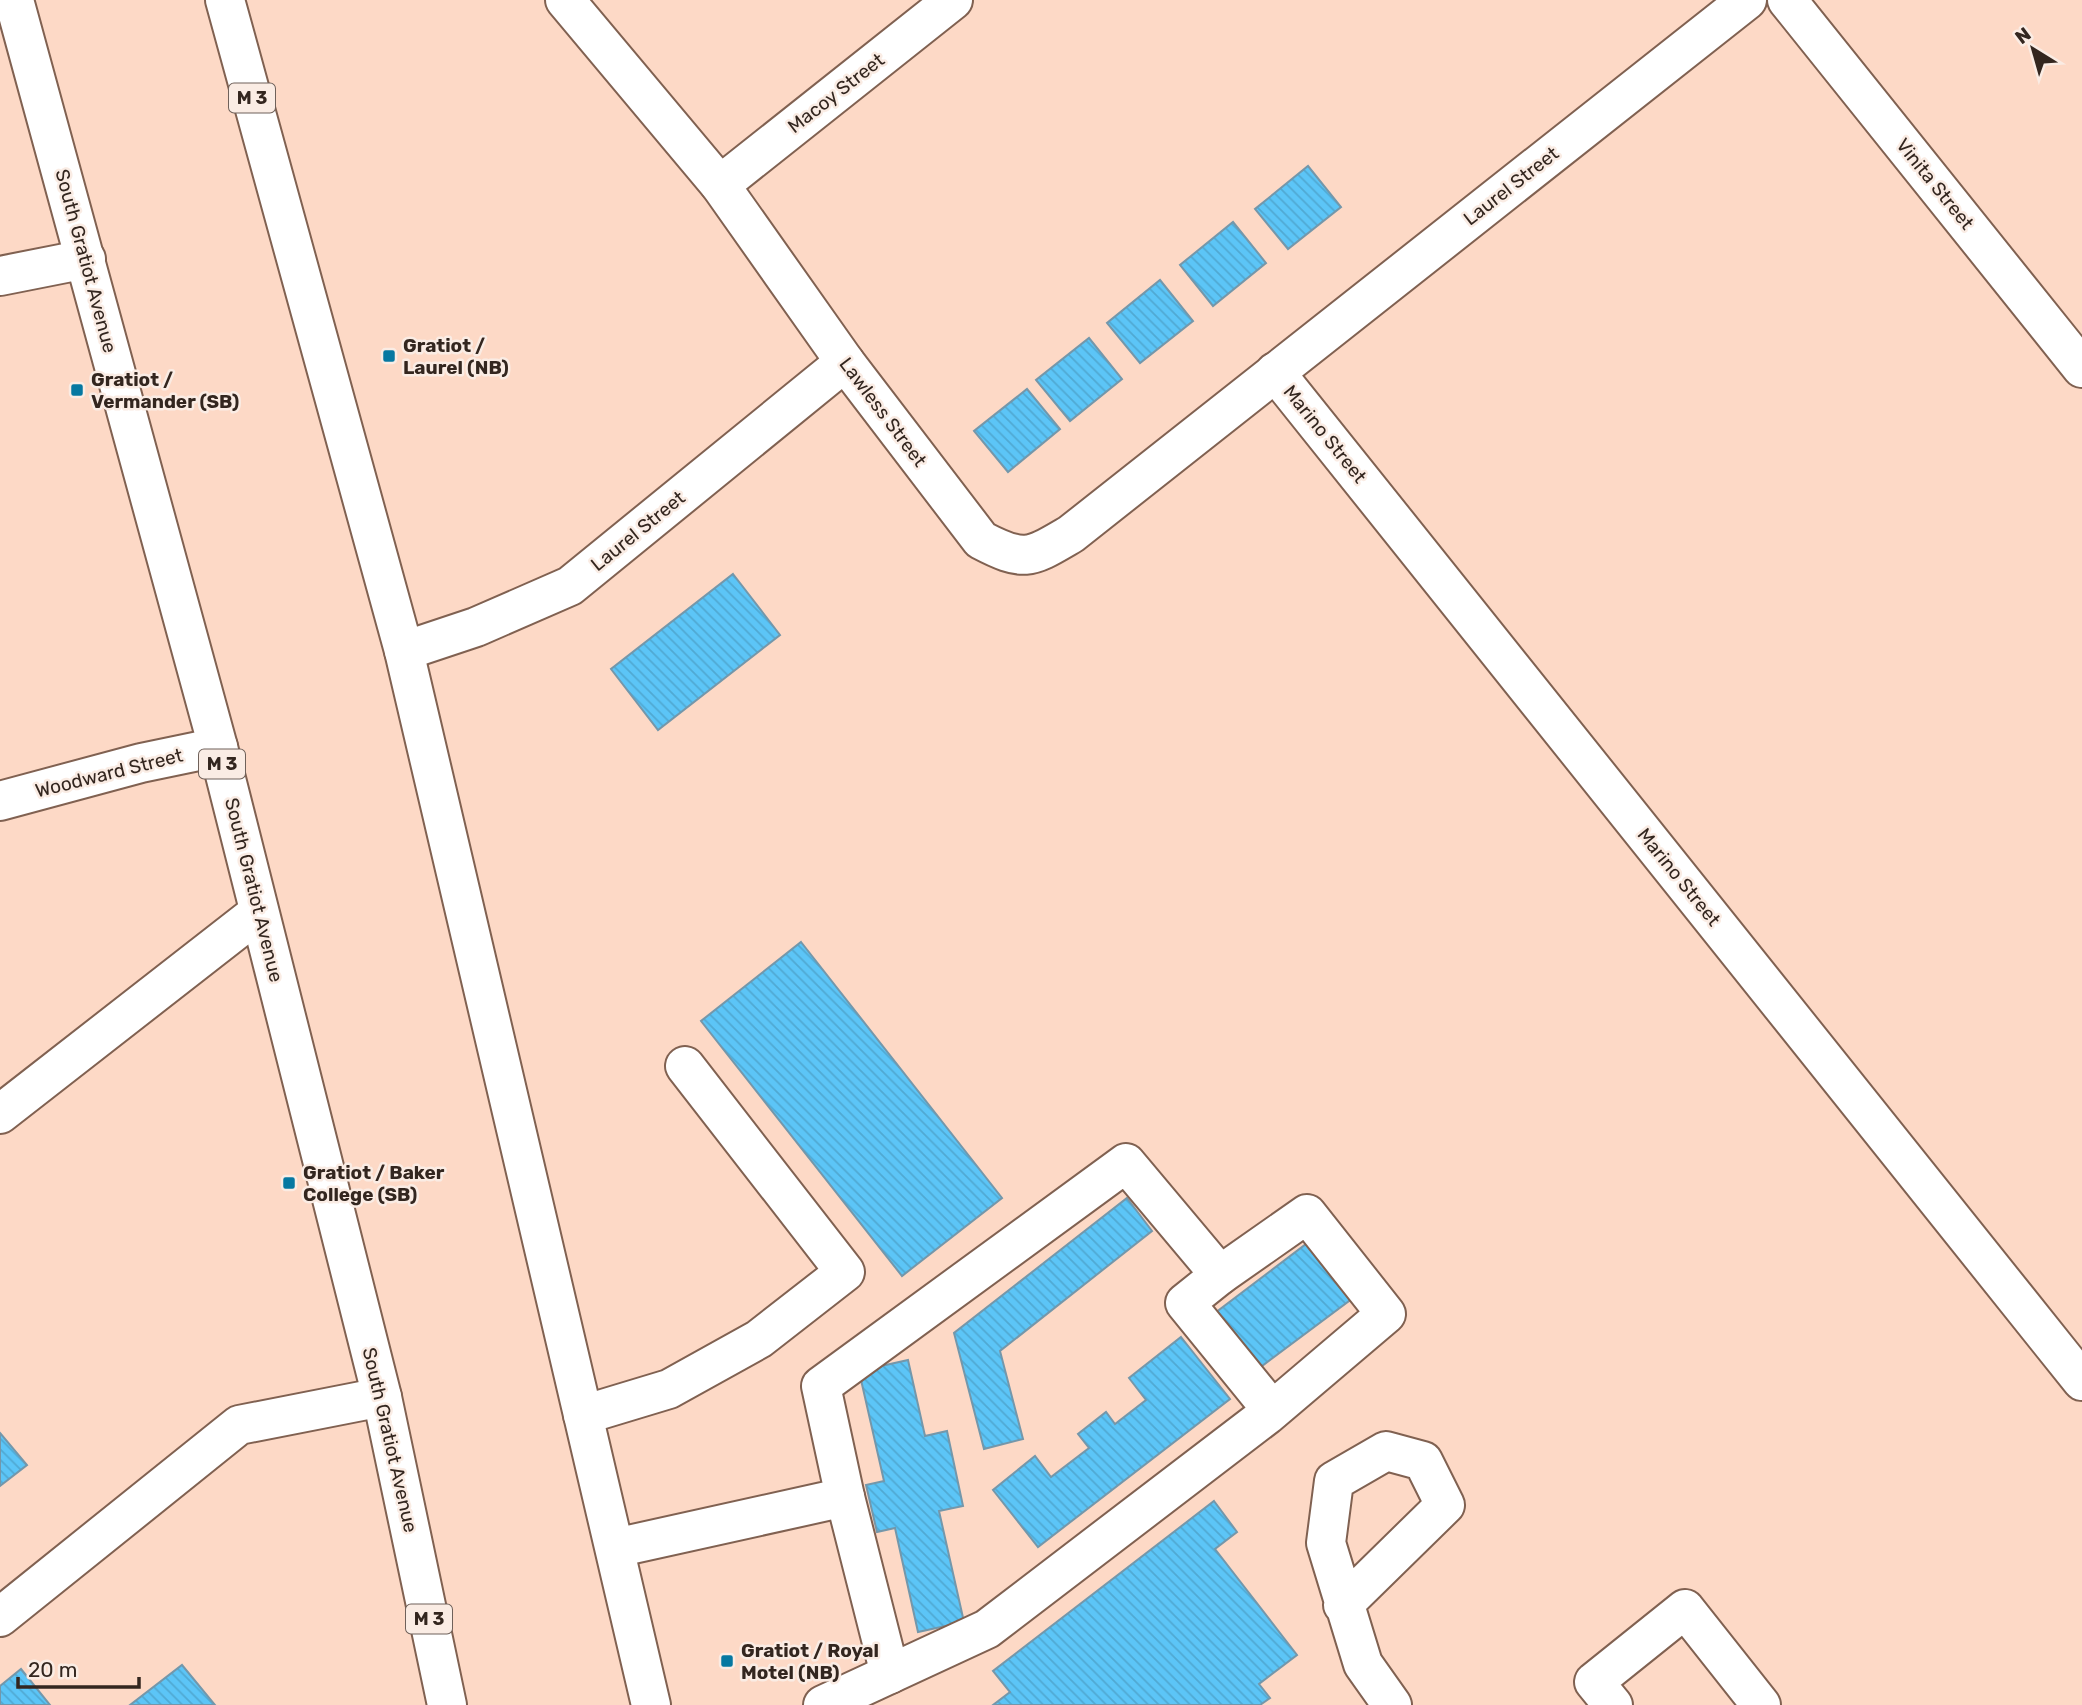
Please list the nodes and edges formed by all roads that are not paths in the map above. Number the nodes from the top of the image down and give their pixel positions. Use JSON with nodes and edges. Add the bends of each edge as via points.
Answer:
{"nodes":[{"id":1,"x":14,"y":0,"type":"edge"},
{"id":2,"x":225,"y":0,"type":"edge"},
{"id":3,"x":565,"y":0,"type":"edge"},
{"id":4,"x":953,"y":0,"type":"edge"},
{"id":5,"x":1747,"y":0,"type":"edge"},
{"id":6,"x":1787,"y":0,"type":"edge"},
{"id":7,"x":720,"y":186,"type":"junction"},
{"id":8,"x":86,"y":259,"type":"junction"},
{"id":9,"x":0,"y":276,"type":"edge"},
{"id":10,"x":845,"y":362,"type":"junction"},
{"id":11,"x":2082,"y":368,"type":"edge"},
{"id":12,"x":1275,"y":372,"type":"junction"},
{"id":13,"x":404,"y":651,"type":"junction"},
{"id":14,"x":218,"y":747,"type":"junction"},
{"id":15,"x":0,"y":801,"type":"edge"},
{"id":16,"x":259,"y":912,"type":"junction"},
{"id":17,"x":685,"y":1066,"type":"dead end"},
{"id":18,"x":0,"y":1114,"type":"edge"},
{"id":19,"x":1220,"y":1275,"type":"junction"},
{"id":20,"x":2077,"y":1364,"type":"edge"},
{"id":21,"x":382,"y":1397,"type":"junction"},
{"id":22,"x":1272,"y":1410,"type":"junction"},
{"id":23,"x":583,"y":1415,"type":"junction"},
{"id":24,"x":845,"y":1497,"type":"junction"},
{"id":25,"x":614,"y":1548,"type":"junction"},
{"id":26,"x":1343,"y":1605,"type":"dead end"},
{"id":27,"x":0,"y":1617,"type":"edge"},
{"id":28,"x":890,"y":1674,"type":"junction"},
{"id":29,"x":447,"y":1705,"type":"edge"},
{"id":30,"x":652,"y":1705,"type":"edge"},
{"id":31,"x":823,"y":1705,"type":"edge"},
{"id":32,"x":1392,"y":1705,"type":"edge"},
{"id":33,"x":1613,"y":1705,"type":"edge"},
{"id":34,"x":1761,"y":1705,"type":"edge"}],
"edges":[{"from":1,"to":8,"type":"street","name":"South Gratiot Avenue","number":"M 3"},
{"from":2,"to":13,"type":"street","number":"M 3"},
{"from":3,"to":7,"type":"street","name":"Lawless Street"},
{"from":4,"to":7,"type":"street","name":"Macoy Street"},
{"from":5,"to":12,"type":"street","name":"Laurel Street"},
{"from":6,"to":11,"type":"street","name":"Vinita Street"},
{"from":7,"to":10,"type":"street","name":"Lawless Street"},
{"from":8,"to":9,"type":"street"},
{"from":8,"to":14,"type":"street","name":"South Gratiot Avenue","number":"M 3"},
{"from":10,"to":12,"type":"street","name":"Lawless Street","via":[[981,540],[1012,556],[1040,552],[1071,534]]},
{"from":10,"to":13,"type":"street","name":"Laurel Street","via":[[570,586],[476,627]]},
{"from":12,"to":20,"type":"street","name":"Marino Street"},
{"from":13,"to":23,"type":"street","number":"M 3"},
{"from":14,"to":15,"type":"street","name":"Woodward Street"},
{"from":14,"to":16,"type":"street","name":"South Gratiot Avenue","number":"M 3"},
{"from":16,"to":18,"type":"street"},
{"from":16,"to":21,"type":"street","name":"South Gratiot Avenue","number":"M 3"},
{"from":17,"to":23,"type":"street","via":[[845,1272],[759,1339],[669,1389]]},
{"from":19,"to":22,"type":"street","via":[[1185,1303]]},
{"from":19,"to":22,"type":"street","via":[[1307,1214],[1386,1314]]},
{"from":19,"to":24,"type":"street","via":[[1126,1163],[821,1386]]},
{"from":21,"to":27,"type":"street","via":[[239,1426]]},
{"from":21,"to":29,"type":"street","name":"South Gratiot Avenue","number":"M 3"},
{"from":22,"to":28,"type":"street","via":[[987,1629]]},
{"from":23,"to":25,"type":"street","number":"M 3"},
{"from":24,"to":25,"type":"street"},
{"from":24,"to":28,"type":"street"},
{"from":25,"to":30,"type":"street","number":"M 3"},
{"from":26,"to":32,"type":"street","via":[[1363,1664]]},
{"from":28,"to":31,"type":"street"},
{"from":33,"to":34,"type":"street","via":[[1594,1682],[1685,1609]]}]}
